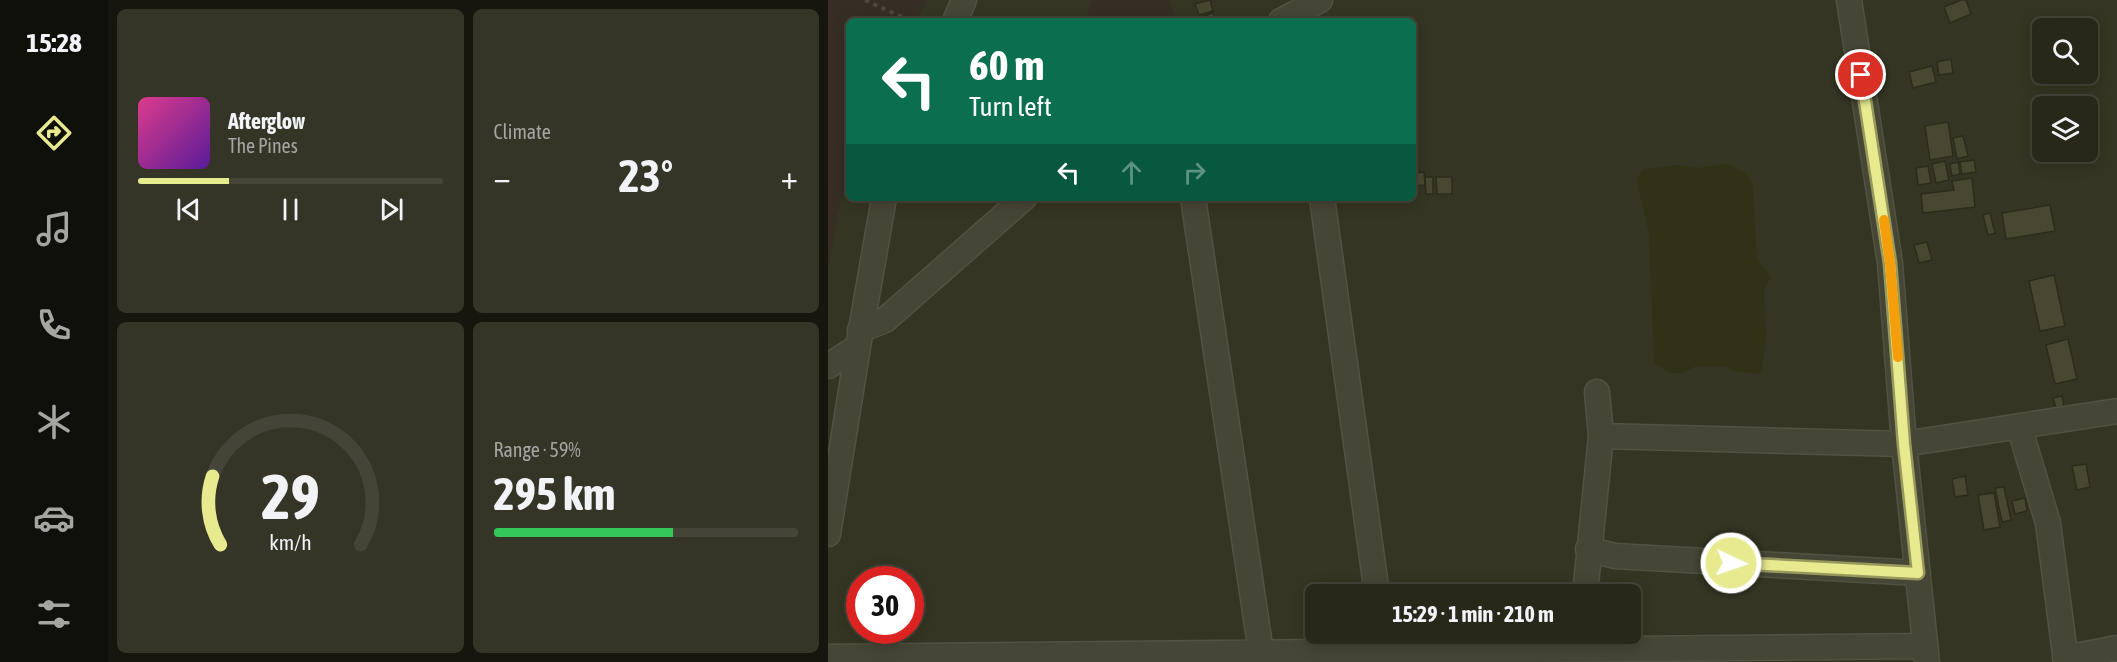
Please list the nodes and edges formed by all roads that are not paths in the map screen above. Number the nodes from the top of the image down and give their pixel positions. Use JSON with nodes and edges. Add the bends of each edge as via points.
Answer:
{"nodes":[{"id":1,"x":964,"y":0,"type":"edge"},
{"id":2,"x":1320,"y":0,"type":"edge"},
{"id":3,"x":1849,"y":0,"type":"edge"},
{"id":4,"x":956,"y":18,"type":"edge"},
{"id":5,"x":1292,"y":18,"type":"edge"},
{"id":6,"x":883,"y":201,"type":"edge"},
{"id":7,"x":1021,"y":201,"type":"edge"},
{"id":8,"x":1193,"y":201,"type":"edge"},
{"id":9,"x":1322,"y":201,"type":"edge"},
{"id":10,"x":859,"y":339,"type":"junction"},
{"id":11,"x":828,"y":366,"type":"edge"},
{"id":12,"x":1597,"y":392,"type":"dead end"},
{"id":13,"x":2117,"y":411,"type":"edge"},
{"id":14,"x":2019,"y":426,"type":"junction"},
{"id":15,"x":1601,"y":436,"type":"junction"},
{"id":16,"x":1904,"y":444,"type":"junction"},
{"id":17,"x":828,"y":534,"type":"edge"},
{"id":18,"x":1588,"y":549,"type":"junction"},
{"id":19,"x":1918,"y":573,"type":"junction"},
{"id":20,"x":1376,"y":584,"type":"edge"},
{"id":21,"x":1586,"y":584,"type":"edge"},
{"id":22,"x":1359,"y":644,"type":"edge"},
{"id":23,"x":1449,"y":644,"type":"edge"},
{"id":24,"x":1581,"y":648,"type":"edge"},
{"id":25,"x":2117,"y":648,"type":"edge"},
{"id":26,"x":1261,"y":652,"type":"junction"},
{"id":27,"x":1926,"y":654,"type":"edge"},
{"id":28,"x":828,"y":657,"type":"edge"},
{"id":29,"x":2066,"y":660,"type":"edge"}],
"edges":[{"from":1,"to":4,"type":"street"},
{"from":2,"to":5,"type":"street"},
{"from":3,"to":16,"type":"street","via":[[1890,263]]},
{"from":6,"to":10,"type":"street"},
{"from":7,"to":10,"type":"street"},
{"from":8,"to":26,"type":"street"},
{"from":9,"to":20,"type":"street"},
{"from":10,"to":11,"type":"street"},
{"from":10,"to":17,"type":"street"},
{"from":12,"to":15,"type":"street"},
{"from":13,"to":14,"type":"street"},
{"from":14,"to":16,"type":"street"},
{"from":14,"to":29,"type":"street","via":[[2048,523]]},
{"from":15,"to":16,"type":"street"},
{"from":15,"to":18,"type":"street"},
{"from":16,"to":19,"type":"street"},
{"from":18,"to":19,"type":"street","via":[[1615,556]]},
{"from":18,"to":21,"type":"street"},
{"from":19,"to":27,"type":"street"},
{"from":22,"to":26,"type":"street"},
{"from":23,"to":24,"type":"street"},
{"from":24,"to":27,"type":"street"},
{"from":25,"to":29,"type":"street"},
{"from":26,"to":28,"type":"street"}]}
